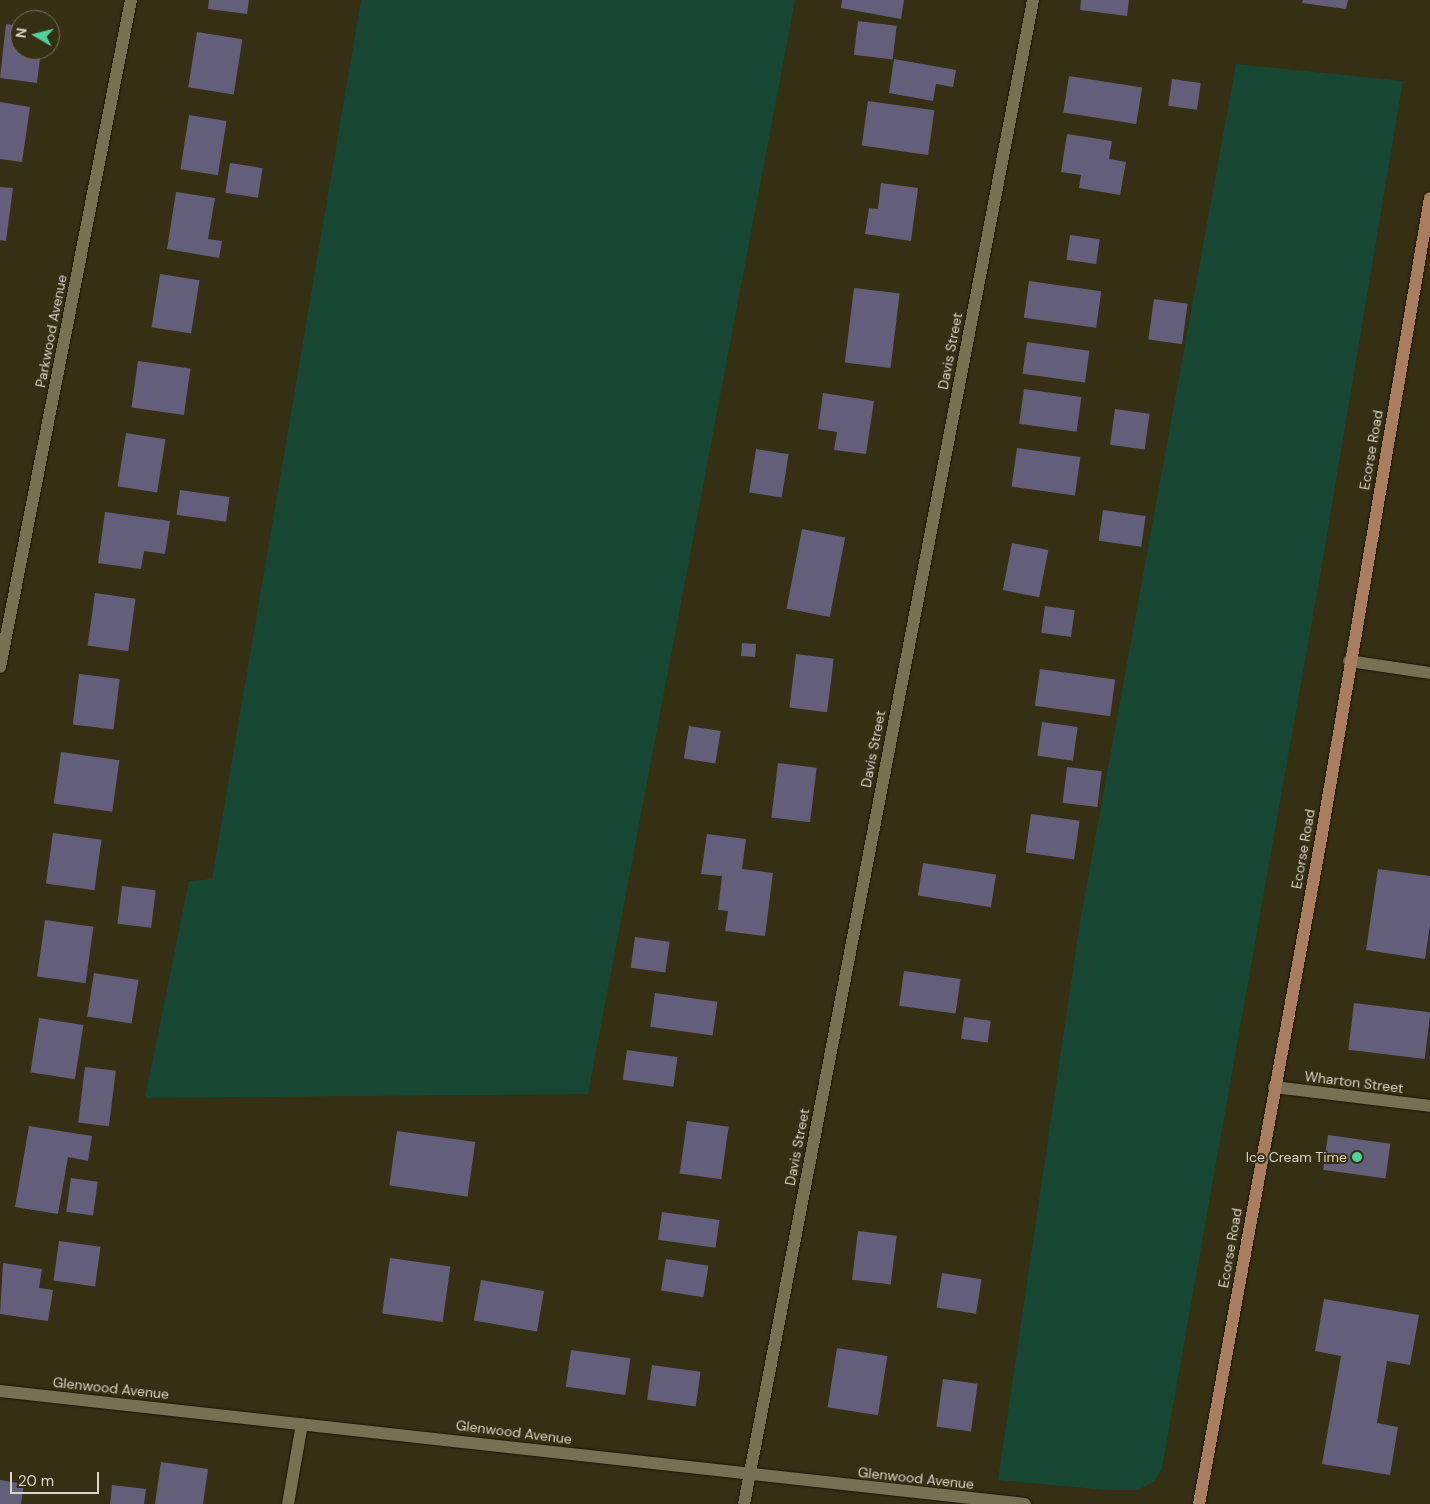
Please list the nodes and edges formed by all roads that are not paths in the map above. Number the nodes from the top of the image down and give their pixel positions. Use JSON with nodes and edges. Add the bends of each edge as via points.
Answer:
{"nodes":[{"id":1,"x":131,"y":0,"type":"edge"},
{"id":2,"x":1033,"y":0,"type":"edge"},
{"id":3,"x":1430,"y":198,"type":"edge"},
{"id":4,"x":1427,"y":238,"type":"edge"},
{"id":5,"x":1349,"y":661,"type":"junction"},
{"id":6,"x":0,"y":667,"type":"edge"},
{"id":7,"x":1430,"y":673,"type":"edge"},
{"id":8,"x":1274,"y":1087,"type":"junction"},
{"id":9,"x":1430,"y":1106,"type":"edge"},
{"id":10,"x":0,"y":1391,"type":"edge"},
{"id":11,"x":302,"y":1424,"type":"junction"},
{"id":12,"x":749,"y":1475,"type":"junction"},
{"id":13,"x":288,"y":1504,"type":"edge"},
{"id":14,"x":744,"y":1504,"type":"edge"},
{"id":15,"x":1025,"y":1504,"type":"edge"},
{"id":16,"x":1199,"y":1504,"type":"edge"}],
"edges":[{"from":1,"to":6,"type":"street","name":"Parkwood Avenue"},
{"from":2,"to":12,"type":"street","name":"Davis Street"},
{"from":3,"to":4,"type":"main road","name":"Ecorse Road"},
{"from":4,"to":5,"type":"main road","name":"Ecorse Road"},
{"from":5,"to":7,"type":"street"},
{"from":5,"to":8,"type":"main road","name":"Ecorse Road","via":[[1321,840]]},
{"from":8,"to":9,"type":"street","name":"Wharton Street"},
{"from":8,"to":16,"type":"main road","name":"Ecorse Road"},
{"from":10,"to":11,"type":"street","name":"Glenwood Avenue"},
{"from":11,"to":12,"type":"street","name":"Glenwood Avenue"},
{"from":11,"to":13,"type":"street"},
{"from":12,"to":14,"type":"street","name":"Davis Street"},
{"from":12,"to":15,"type":"street","name":"Glenwood Avenue"}]}
